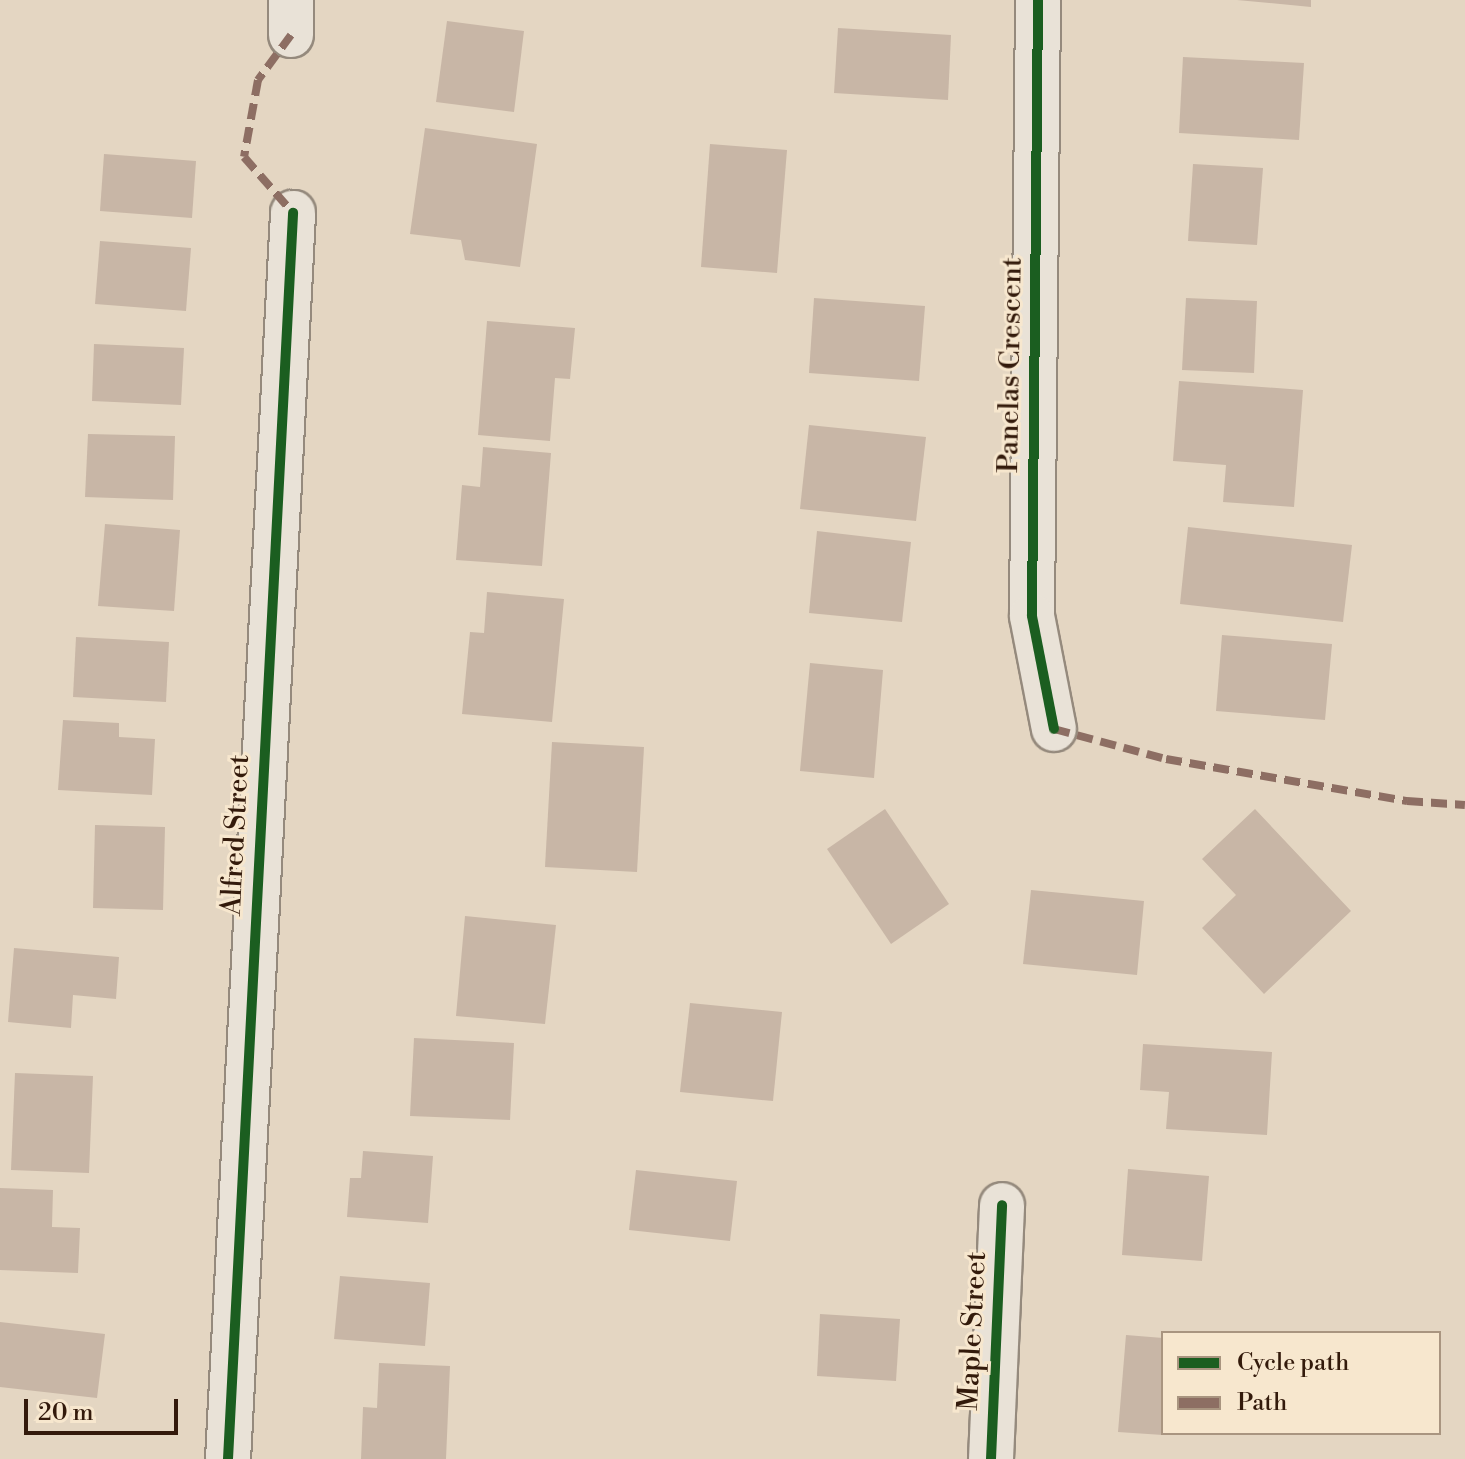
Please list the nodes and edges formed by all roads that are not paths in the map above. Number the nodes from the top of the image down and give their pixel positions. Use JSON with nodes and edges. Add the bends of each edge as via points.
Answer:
{"nodes":[{"id":1,"x":1038,"y":0,"type":"edge"},
{"id":2,"x":293,"y":213,"type":"dead end"},
{"id":3,"x":1054,"y":729,"type":"dead end"},
{"id":4,"x":1002,"y":1205,"type":"dead end"},
{"id":5,"x":228,"y":1459,"type":"edge"},
{"id":6,"x":991,"y":1459,"type":"edge"}],
"edges":[{"from":1,"to":3,"type":"street","name":"Panelas Crescent","via":[[1032,616]]},
{"from":2,"to":5,"type":"street","name":"Alfred Street"},
{"from":4,"to":6,"type":"street","name":"Maple Street"}]}
